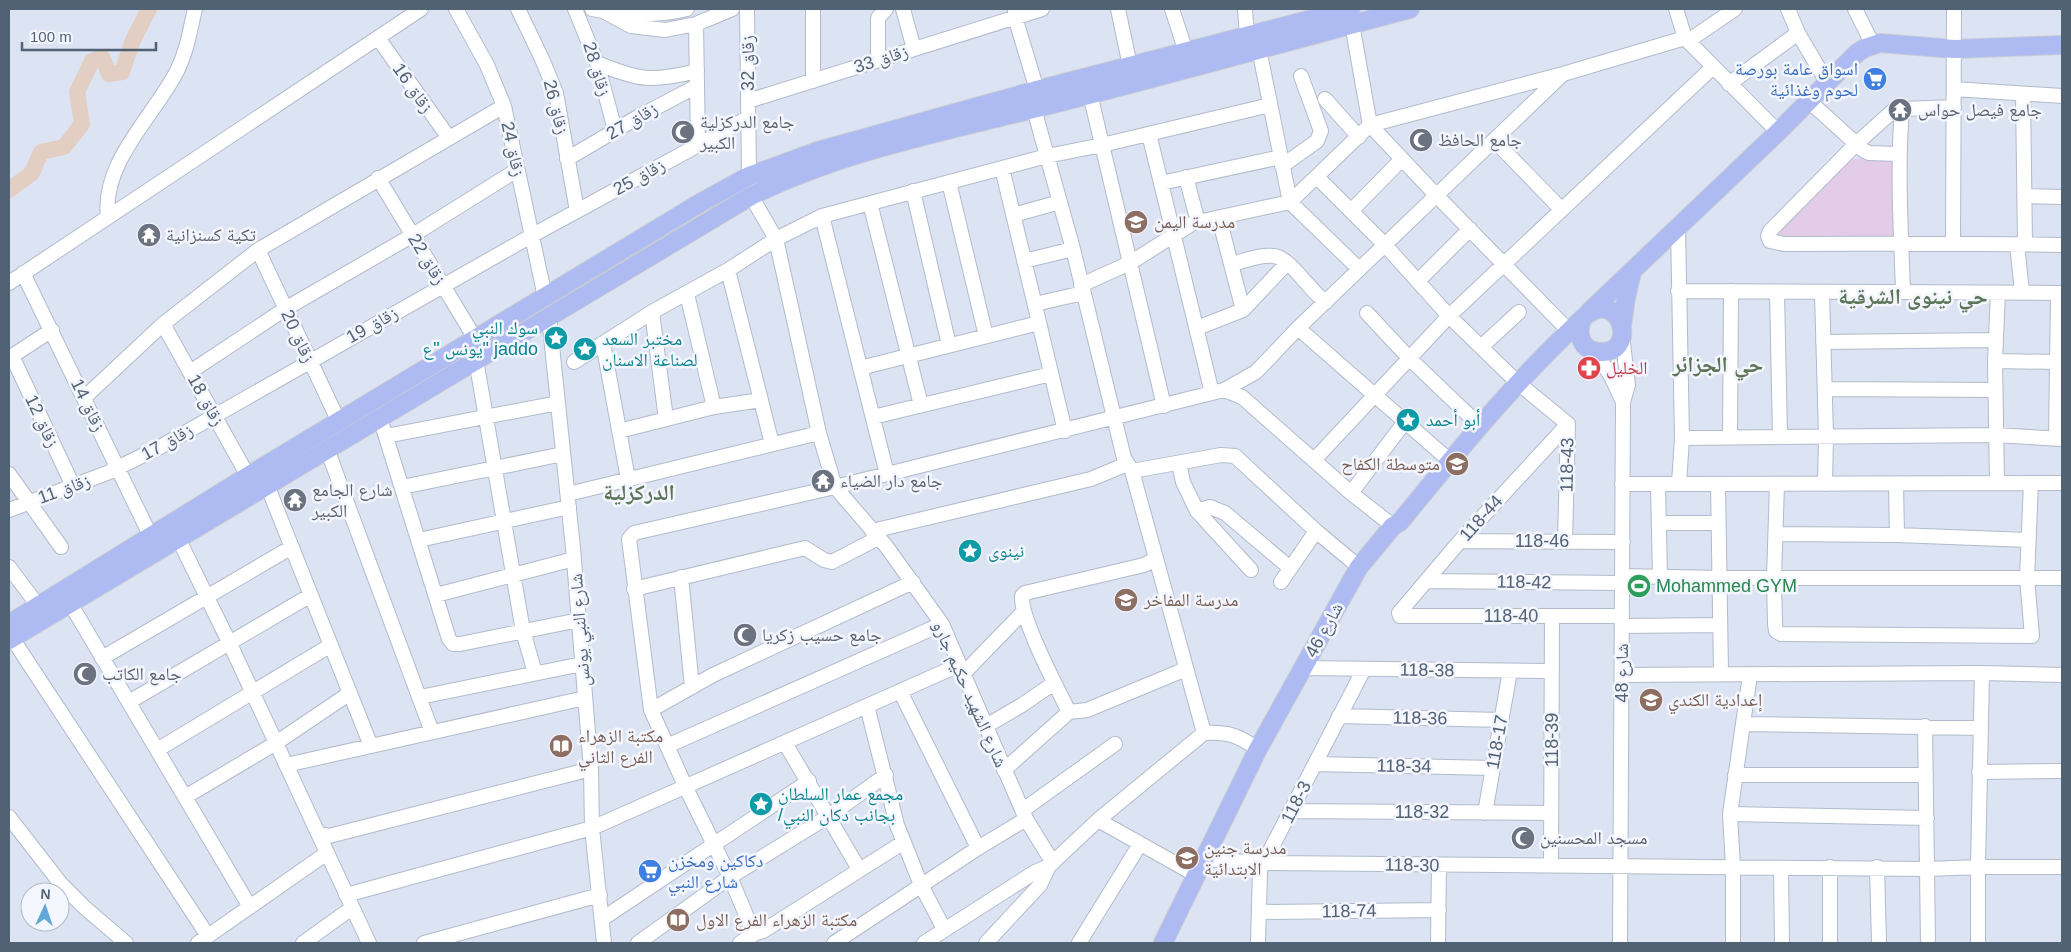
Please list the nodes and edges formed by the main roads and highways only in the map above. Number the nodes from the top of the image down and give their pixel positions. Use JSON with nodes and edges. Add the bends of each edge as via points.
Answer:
{"nodes":[{"id":1,"x":1410,"y":9,"type":"edge"},
{"id":2,"x":1348,"y":13,"type":"edge"},
{"id":3,"x":1253,"y":43,"type":"junction"},
{"id":4,"x":2062,"y":45,"type":"edge"},
{"id":5,"x":1632,"y":272,"type":"junction"},
{"id":6,"x":1586,"y":315,"type":"junction"},
{"id":7,"x":1622,"y":330,"type":"junction"},
{"id":8,"x":1590,"y":349,"type":"junction"},
{"id":9,"x":1543,"y":355,"type":"junction"},
{"id":10,"x":10,"y":634,"type":"edge"},
{"id":11,"x":1163,"y":943,"type":"edge"}],
"edges":[{"from":1,"to":2,"type":"main road"},
{"from":2,"to":3,"type":"main road"},
{"from":3,"to":10,"type":"main road","via":[[1090,94],[909,138],[788,178],[752,196],[70,603]]},
{"from":3,"to":10,"type":"main road","via":[[1186,52],[1037,90],[818,151],[749,176],[248,476],[39,607]]},
{"from":4,"to":5,"type":"main road","name":"شارع 46","via":[[1954,49],[1873,45],[1858,53]]},
{"from":5,"to":6,"type":"main road","name":"شارع 46"},
{"from":5,"to":7,"type":"main road"},
{"from":6,"to":7,"type":"main road","via":[[1605,309],[1619,318]]},
{"from":6,"to":8,"type":"main road","via":[[1579,325],[1579,333],[1581,341]]},
{"from":6,"to":9,"type":"main road","name":"شارع 46"},
{"from":7,"to":8,"type":"main road","via":[[1619,342],[1608,351]]},
{"from":8,"to":9,"type":"main road","via":[[1560,349]]},
{"from":9,"to":11,"type":"main road","name":"شارع 46","via":[[1359,567],[1258,749]]}]}
